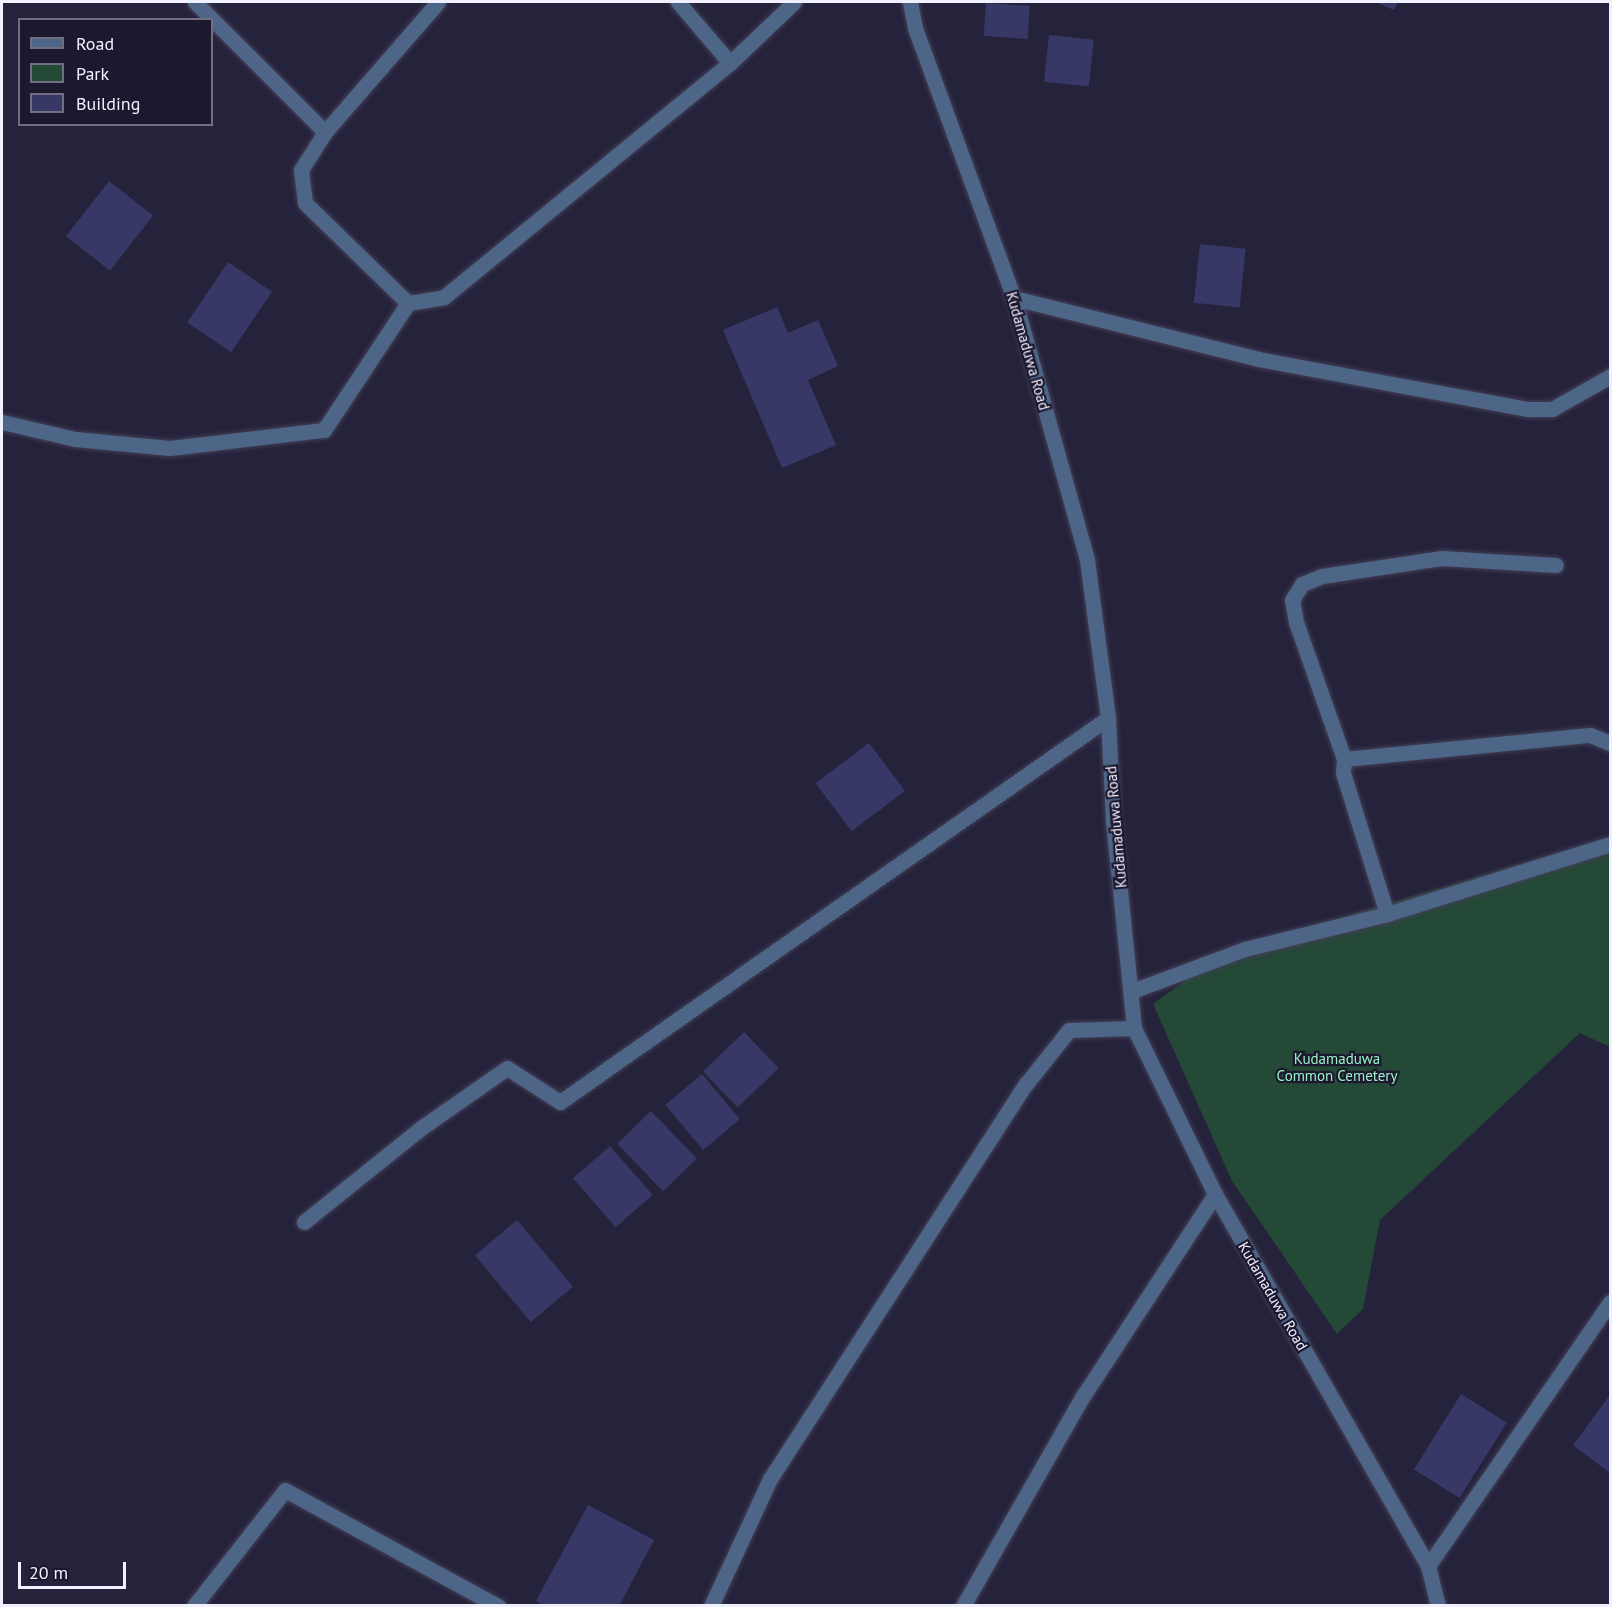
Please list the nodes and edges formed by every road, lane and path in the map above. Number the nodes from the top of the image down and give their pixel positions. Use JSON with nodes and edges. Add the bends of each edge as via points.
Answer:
{"nodes":[{"id":1,"x":195,"y":2,"type":"edge"},
{"id":2,"x":438,"y":2,"type":"edge"},
{"id":3,"x":678,"y":2,"type":"edge"},
{"id":4,"x":794,"y":2,"type":"edge"},
{"id":5,"x":910,"y":2,"type":"edge"},
{"id":6,"x":211,"y":18,"type":"edge"},
{"id":7,"x":213,"y":20,"type":"edge"},
{"id":8,"x":730,"y":63,"type":"junction"},
{"id":9,"x":325,"y":132,"type":"junction"},
{"id":10,"x":1014,"y":298,"type":"junction"},
{"id":11,"x":408,"y":303,"type":"junction"},
{"id":12,"x":1611,"y":376,"type":"edge"},
{"id":13,"x":2,"y":422,"type":"edge"},
{"id":14,"x":1556,"y":565,"type":"dead end"},
{"id":15,"x":1108,"y":718,"type":"junction"},
{"id":16,"x":1611,"y":742,"type":"edge"},
{"id":17,"x":1344,"y":759,"type":"junction"},
{"id":18,"x":1611,"y":844,"type":"edge"},
{"id":19,"x":1388,"y":914,"type":"junction"},
{"id":20,"x":1132,"y":991,"type":"junction"},
{"id":21,"x":1134,"y":1028,"type":"junction"},
{"id":22,"x":1215,"y":1194,"type":"junction"},
{"id":23,"x":304,"y":1222,"type":"dead end"},
{"id":24,"x":1611,"y":1302,"type":"edge"},
{"id":25,"x":1428,"y":1566,"type":"junction"},
{"id":26,"x":194,"y":1605,"type":"edge"},
{"id":27,"x":498,"y":1605,"type":"edge"},
{"id":28,"x":711,"y":1605,"type":"edge"},
{"id":29,"x":963,"y":1605,"type":"edge"},
{"id":30,"x":1438,"y":1605,"type":"edge"}],
"edges":[{"from":1,"to":6,"type":"street"},
{"from":2,"to":9,"type":"street"},
{"from":3,"to":8,"type":"street"},
{"from":4,"to":8,"type":"street"},
{"from":5,"to":10,"type":"street","name":"Kudamaduwa Road","via":[[915,28]]},
{"from":7,"to":9,"type":"street"},
{"from":8,"to":11,"type":"street","via":[[444,297]]},
{"from":9,"to":11,"type":"street","via":[[301,170],[305,203]]},
{"from":10,"to":12,"type":"street","via":[[1258,359],[1529,410],[1552,409]]},
{"from":10,"to":15,"type":"street","name":"Kudamaduwa Road","via":[[1087,560]]},
{"from":11,"to":13,"type":"street","via":[[324,430],[170,448],[75,439]]},
{"from":14,"to":17,"type":"street","via":[[1441,558],[1322,576],[1302,584],[1292,600],[1296,622]]},
{"from":15,"to":20,"type":"street","name":"Kudamaduwa Road","via":[[1113,821]]},
{"from":15,"to":23,"type":"street","via":[[560,1102],[507,1068],[421,1128]]},
{"from":16,"to":17,"type":"street","via":[[1590,735]]},
{"from":17,"to":19,"type":"street","via":[[1343,773]]},
{"from":18,"to":19,"type":"street"},
{"from":19,"to":20,"type":"street","via":[[1245,949]]},
{"from":20,"to":21,"type":"street","name":"Kudamaduwa Road"},
{"from":21,"to":22,"type":"street","name":"Kudamaduwa Road"},
{"from":21,"to":28,"type":"street","via":[[1070,1030],[1026,1084],[770,1479]]},
{"from":22,"to":25,"type":"street","name":"Kudamaduwa Road"},
{"from":22,"to":29,"type":"street","via":[[1083,1396]]},
{"from":24,"to":25,"type":"street"},
{"from":25,"to":30,"type":"street","name":"Kudamaduwa Road"},
{"from":26,"to":27,"type":"street","via":[[285,1490]]}]}
